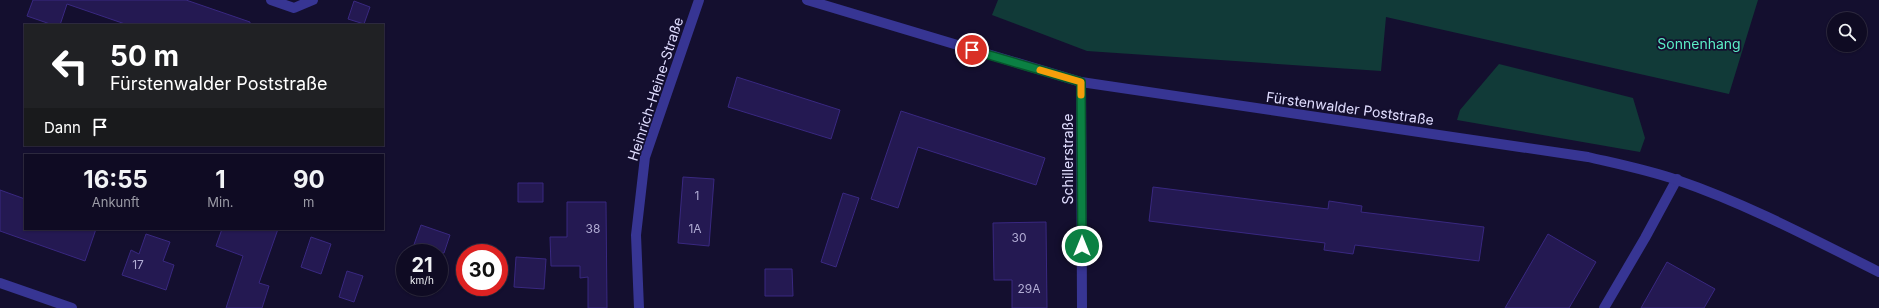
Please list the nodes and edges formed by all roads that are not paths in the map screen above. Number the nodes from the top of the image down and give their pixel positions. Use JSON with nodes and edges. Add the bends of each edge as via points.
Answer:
{"nodes":[{"id":1,"x":271,"y":0,"type":"edge"},
{"id":2,"x":313,"y":0,"type":"edge"},
{"id":3,"x":699,"y":0,"type":"edge"},
{"id":4,"x":807,"y":0,"type":"edge"},
{"id":5,"x":1081,"y":82,"type":"junction"},
{"id":6,"x":1676,"y":179,"type":"junction"},
{"id":7,"x":1879,"y":272,"type":"edge"},
{"id":8,"x":0,"y":283,"type":"edge"},
{"id":9,"x":72,"y":308,"type":"edge"},
{"id":10,"x":639,"y":308,"type":"edge"},
{"id":11,"x":1082,"y":308,"type":"edge"},
{"id":12,"x":1604,"y":308,"type":"edge"}],
"edges":[{"from":1,"to":2,"type":"street","via":[[294,8]]},
{"from":3,"to":10,"type":"street","name":"Heinrich-Heine-Straße","via":[[645,157],[636,235]]},
{"from":4,"to":5,"type":"street","name":"Fürstenwalder Poststraße"},
{"from":5,"to":6,"type":"street","name":"Fürstenwalder Poststraße","via":[[1588,157]]},
{"from":5,"to":11,"type":"street","name":"Schillerstraße"},
{"from":6,"to":7,"type":"street","name":"Fürstenwalder Poststraße","via":[[1749,208]]},
{"from":6,"to":12,"type":"street"},
{"from":8,"to":9,"type":"street"}]}
